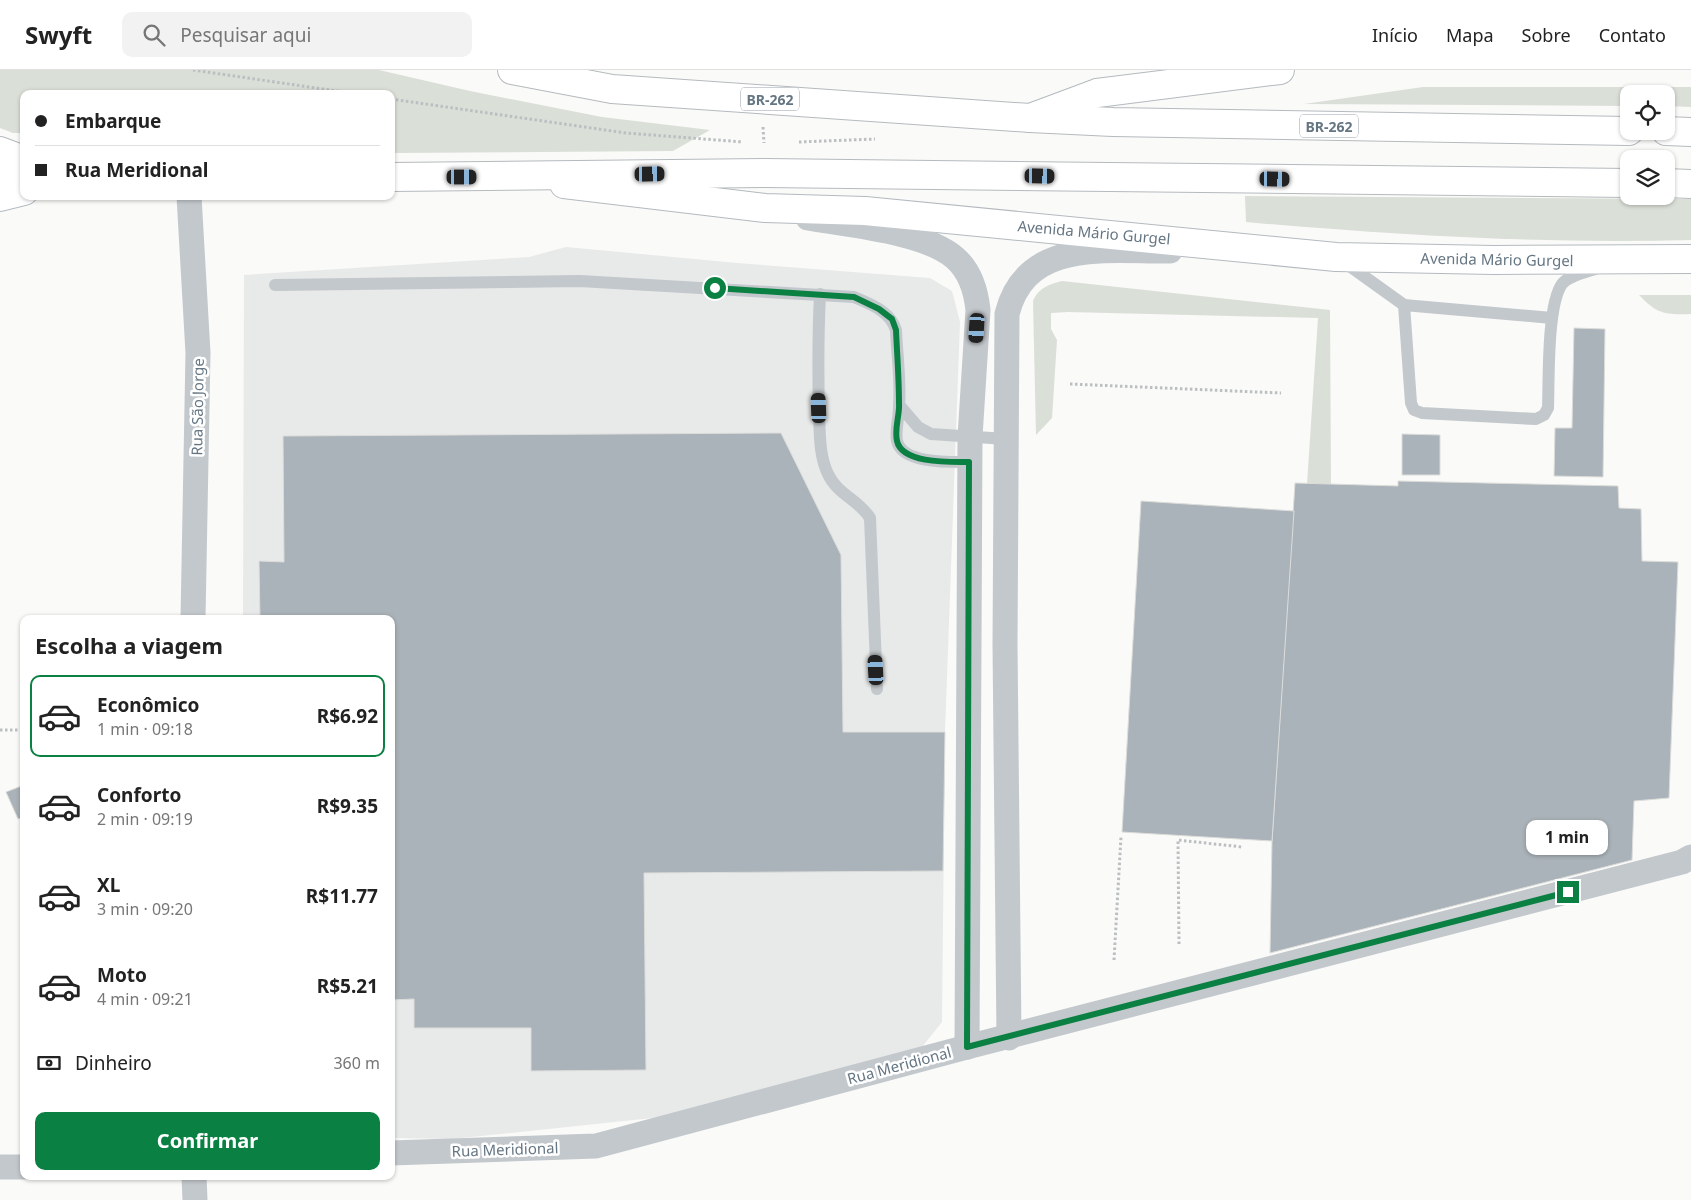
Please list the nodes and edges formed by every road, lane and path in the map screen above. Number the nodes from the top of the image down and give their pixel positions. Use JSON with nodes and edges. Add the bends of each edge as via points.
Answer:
{"nodes":[{"id":1,"x":193,"y":70,"type":"edge"},
{"id":2,"x":512,"y":70,"type":"edge"},
{"id":3,"x":1207,"y":70,"type":"edge"},
{"id":4,"x":1280,"y":70,"type":"edge"},
{"id":5,"x":1246,"y":71,"type":"edge"},
{"id":6,"x":330,"y":90,"type":"edge"},
{"id":7,"x":395,"y":100,"type":"edge"},
{"id":8,"x":1030,"y":118,"type":"junction"},
{"id":9,"x":1620,"y":130,"type":"edge"},
{"id":10,"x":1675,"y":131,"type":"edge"},
{"id":11,"x":1691,"y":132,"type":"edge"},
{"id":12,"x":744,"y":142,"type":"dead end"},
{"id":13,"x":754,"y":143,"type":"dead end"},
{"id":14,"x":764,"y":144,"type":"dead end"},
{"id":15,"x":0,"y":151,"type":"edge"},
{"id":16,"x":20,"y":158,"type":"edge"},
{"id":17,"x":0,"y":173,"type":"edge"},
{"id":18,"x":20,"y":175,"type":"edge"},
{"id":19,"x":395,"y":177,"type":"edge"},
{"id":20,"x":498,"y":177,"type":"junction"},
{"id":21,"x":1620,"y":183,"type":"edge"},
{"id":22,"x":1675,"y":183,"type":"edge"},
{"id":23,"x":1691,"y":184,"type":"edge"},
{"id":24,"x":20,"y":192,"type":"edge"},
{"id":25,"x":0,"y":197,"type":"edge"},
{"id":26,"x":189,"y":200,"type":"edge"},
{"id":27,"x":730,"y":203,"type":"junction"},
{"id":28,"x":1260,"y":249,"type":"junction"},
{"id":29,"x":1336,"y":256,"type":"junction"},
{"id":30,"x":1691,"y":259,"type":"edge"},
{"id":31,"x":1619,"y":260,"type":"junction"},
{"id":32,"x":275,"y":285,"type":"dead end"},
{"id":33,"x":820,"y":294,"type":"junction"},
{"id":34,"x":1404,"y":305,"type":"junction"},
{"id":35,"x":1552,"y":318,"type":"junction"},
{"id":36,"x":1070,"y":384,"type":"dead end"},
{"id":37,"x":1281,"y":393,"type":"dead end"},
{"id":38,"x":899,"y":405,"type":"junction"},
{"id":39,"x":970,"y":437,"type":"junction"},
{"id":40,"x":1006,"y":439,"type":"junction"},
{"id":41,"x":969,"y":462,"type":"junction"},
{"id":42,"x":193,"y":615,"type":"edge"},
{"id":43,"x":877,"y":689,"type":"dead end"},
{"id":44,"x":0,"y":730,"type":"edge"},
{"id":45,"x":20,"y":730,"type":"edge"},
{"id":46,"x":1121,"y":838,"type":"dead end"},
{"id":47,"x":1242,"y":847,"type":"dead end"},
{"id":48,"x":1691,"y":857,"type":"edge"},
{"id":49,"x":1179,"y":944,"type":"dead end"},
{"id":50,"x":1114,"y":960,"type":"dead end"},
{"id":51,"x":1009,"y":1038,"type":"junction"},
{"id":52,"x":967,"y":1047,"type":"junction"},
{"id":53,"x":395,"y":1153,"type":"edge"},
{"id":54,"x":0,"y":1167,"type":"edge"},
{"id":55,"x":20,"y":1167,"type":"edge"},
{"id":56,"x":194,"y":1180,"type":"edge"},
{"id":57,"x":195,"y":1200,"type":"edge"}],
"edges":[{"from":1,"to":6,"type":"path"},
{"from":2,"to":8,"type":"main road","number":"BR-262","via":[[612,89]]},
{"from":3,"to":5,"type":"street"},
{"from":4,"to":5,"type":"main road","number":"BR-262"},
{"from":5,"to":8,"type":"main road","number":"BR-262","via":[[1097,93]]},
{"from":7,"to":12,"type":"path","via":[[626,133]]},
{"from":8,"to":9,"type":"main road","number":"BR-262"},
{"from":10,"to":11,"type":"main road"},
{"from":13,"to":14,"type":"path"},
{"from":15,"to":16,"type":"main road"},
{"from":17,"to":18,"type":"main road"},
{"from":19,"to":20,"type":"main road","name":"Avenida Mário Gurgel"},
{"from":20,"to":21,"type":"main road","name":"Avenida Mário Gurgel","via":[[765,172]]},
{"from":20,"to":27,"type":"main road","name":"Avenida Mário Gurgel"},
{"from":22,"to":23,"type":"main road"},
{"from":24,"to":25,"type":"main road"},
{"from":26,"to":42,"type":"street","name":"Rua São Jorge","via":[[198,353]]},
{"from":27,"to":28,"type":"main road","name":"Avenida Mário Gurgel","via":[[765,208],[874,212]]},
{"from":27,"to":39,"type":"street","via":[[916,238],[956,259],[971,281],[978,310]]},
{"from":28,"to":29,"type":"main road","name":"Avenida Mário Gurgel"},
{"from":28,"to":40,"type":"street","via":[[1083,252],[1046,260],[1036,266],[1018,286],[1007,314]]},
{"from":29,"to":31,"type":"main road","name":"Avenida Mário Gurgel"},
{"from":29,"to":34,"type":"lane"},
{"from":30,"to":31,"type":"main road","name":"Avenida Mário Gurgel"},
{"from":31,"to":35,"type":"lane","via":[[1562,284]]},
{"from":32,"to":33,"type":"lane","via":[[580,281]]},
{"from":33,"to":38,"type":"lane","via":[[854,297],[892,319],[896,330]]},
{"from":33,"to":43,"type":"lane","via":[[817,350],[821,447],[828,475],[842,493],[863,507],[870,518]]},
{"from":34,"to":35,"type":"lane"},
{"from":34,"to":35,"type":"lane","via":[[1411,403],[1414,410],[1422,413],[1536,419],[1544,415],[1548,408]]},
{"from":36,"to":37,"type":"path"},
{"from":38,"to":39,"type":"lane","via":[[918,427],[931,434]]},
{"from":38,"to":41,"type":"lane","via":[[897,440],[901,449],[916,458]]},
{"from":39,"to":40,"type":"lane"},
{"from":39,"to":41,"type":"street"},
{"from":40,"to":51,"type":"street"},
{"from":41,"to":52,"type":"street"},
{"from":44,"to":45,"type":"path"},
{"from":46,"to":50,"type":"path"},
{"from":47,"to":49,"type":"path","via":[[1178,840]]},
{"from":48,"to":51,"type":"street","name":"Rua Meridional","via":[[1682,862]]},
{"from":51,"to":52,"type":"street","name":"Rua Meridional"},
{"from":52,"to":53,"type":"street","name":"Rua Meridional","via":[[596,1146]]},
{"from":54,"to":55,"type":"street"},
{"from":56,"to":57,"type":"street"}]}
